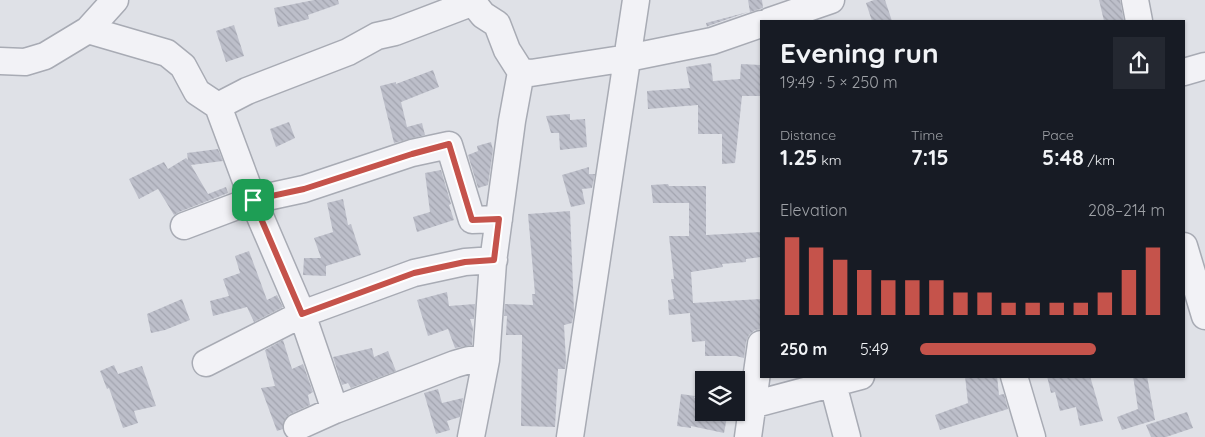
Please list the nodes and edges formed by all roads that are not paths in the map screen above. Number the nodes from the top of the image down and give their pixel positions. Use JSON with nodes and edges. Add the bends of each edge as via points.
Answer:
{"nodes":[{"id":1,"x":115,"y":0,"type":"edge"},
{"id":2,"x":636,"y":0,"type":"edge"},
{"id":3,"x":1135,"y":0,"type":"edge"},
{"id":4,"x":471,"y":1,"type":"edge"},
{"id":5,"x":817,"y":7,"type":"edge"},
{"id":6,"x":773,"y":20,"type":"edge"},
{"id":7,"x":1139,"y":20,"type":"edge"},
{"id":8,"x":760,"y":24,"type":"edge"},
{"id":9,"x":88,"y":30,"type":"junction"},
{"id":10,"x":628,"y":58,"type":"junction"},
{"id":11,"x":0,"y":61,"type":"edge"},
{"id":12,"x":1205,"y":66,"type":"edge"},
{"id":13,"x":521,"y":72,"type":"junction"},
{"id":14,"x":1185,"y":72,"type":"edge"},
{"id":15,"x":218,"y":106,"type":"junction"},
{"id":16,"x":253,"y":200,"type":"junction"},
{"id":17,"x":499,"y":219,"type":"junction"},
{"id":18,"x":184,"y":226,"type":"dead end"},
{"id":19,"x":1185,"y":250,"type":"edge"},
{"id":20,"x":494,"y":260,"type":"junction"},
{"id":21,"x":1195,"y":289,"type":"edge"},
{"id":22,"x":302,"y":314,"type":"junction"},
{"id":23,"x":1205,"y":316,"type":"edge"},
{"id":24,"x":760,"y":351,"type":"edge"},
{"id":25,"x":486,"y":360,"type":"junction"},
{"id":26,"x":206,"y":363,"type":"dead end"},
{"id":27,"x":854,"y":378,"type":"edge"},
{"id":28,"x":1015,"y":378,"type":"edge"},
{"id":29,"x":833,"y":384,"type":"junction"},
{"id":30,"x":752,"y":405,"type":"junction"},
{"id":31,"x":335,"y":410,"type":"junction"},
{"id":32,"x":297,"y":427,"type":"dead end"},
{"id":33,"x":471,"y":437,"type":"edge"},
{"id":34,"x":570,"y":437,"type":"edge"},
{"id":35,"x":748,"y":437,"type":"edge"},
{"id":36,"x":847,"y":437,"type":"edge"},
{"id":37,"x":1032,"y":437,"type":"edge"}],
"edges":[{"from":1,"to":9,"type":"street"},
{"from":2,"to":10,"type":"street"},
{"from":3,"to":7,"type":"street"},
{"from":4,"to":13,"type":"street","via":[[483,15],[497,24],[507,50]]},
{"from":4,"to":15,"type":"street","via":[[395,32],[377,36],[348,52],[247,91]]},
{"from":5,"to":6,"type":"street"},
{"from":8,"to":10,"type":"street","via":[[712,41]]},
{"from":9,"to":11,"type":"street","via":[[45,56],[25,62]]},
{"from":9,"to":15,"type":"street","via":[[167,53],[183,66],[197,92]]},
{"from":10,"to":13,"type":"street"},
{"from":10,"to":34,"type":"street"},
{"from":12,"to":14,"type":"street"},
{"from":13,"to":17,"type":"street"},
{"from":15,"to":16,"type":"street"},
{"from":16,"to":17,"type":"street","via":[[304,189],[449,144],[472,220]]},
{"from":16,"to":18,"type":"street"},
{"from":16,"to":22,"type":"street"},
{"from":17,"to":20,"type":"street"},
{"from":19,"to":21,"type":"street"},
{"from":20,"to":22,"type":"street","via":[[465,262],[414,273]]},
{"from":20,"to":25,"type":"street"},
{"from":21,"to":23,"type":"street"},
{"from":22,"to":26,"type":"street"},
{"from":22,"to":31,"type":"street"},
{"from":24,"to":30,"type":"street"},
{"from":25,"to":31,"type":"street","via":[[455,364]]},
{"from":25,"to":33,"type":"street"},
{"from":27,"to":29,"type":"street"},
{"from":28,"to":37,"type":"street"},
{"from":29,"to":30,"type":"street"},
{"from":29,"to":36,"type":"street"},
{"from":30,"to":35,"type":"street"},
{"from":31,"to":32,"type":"street"}]}
